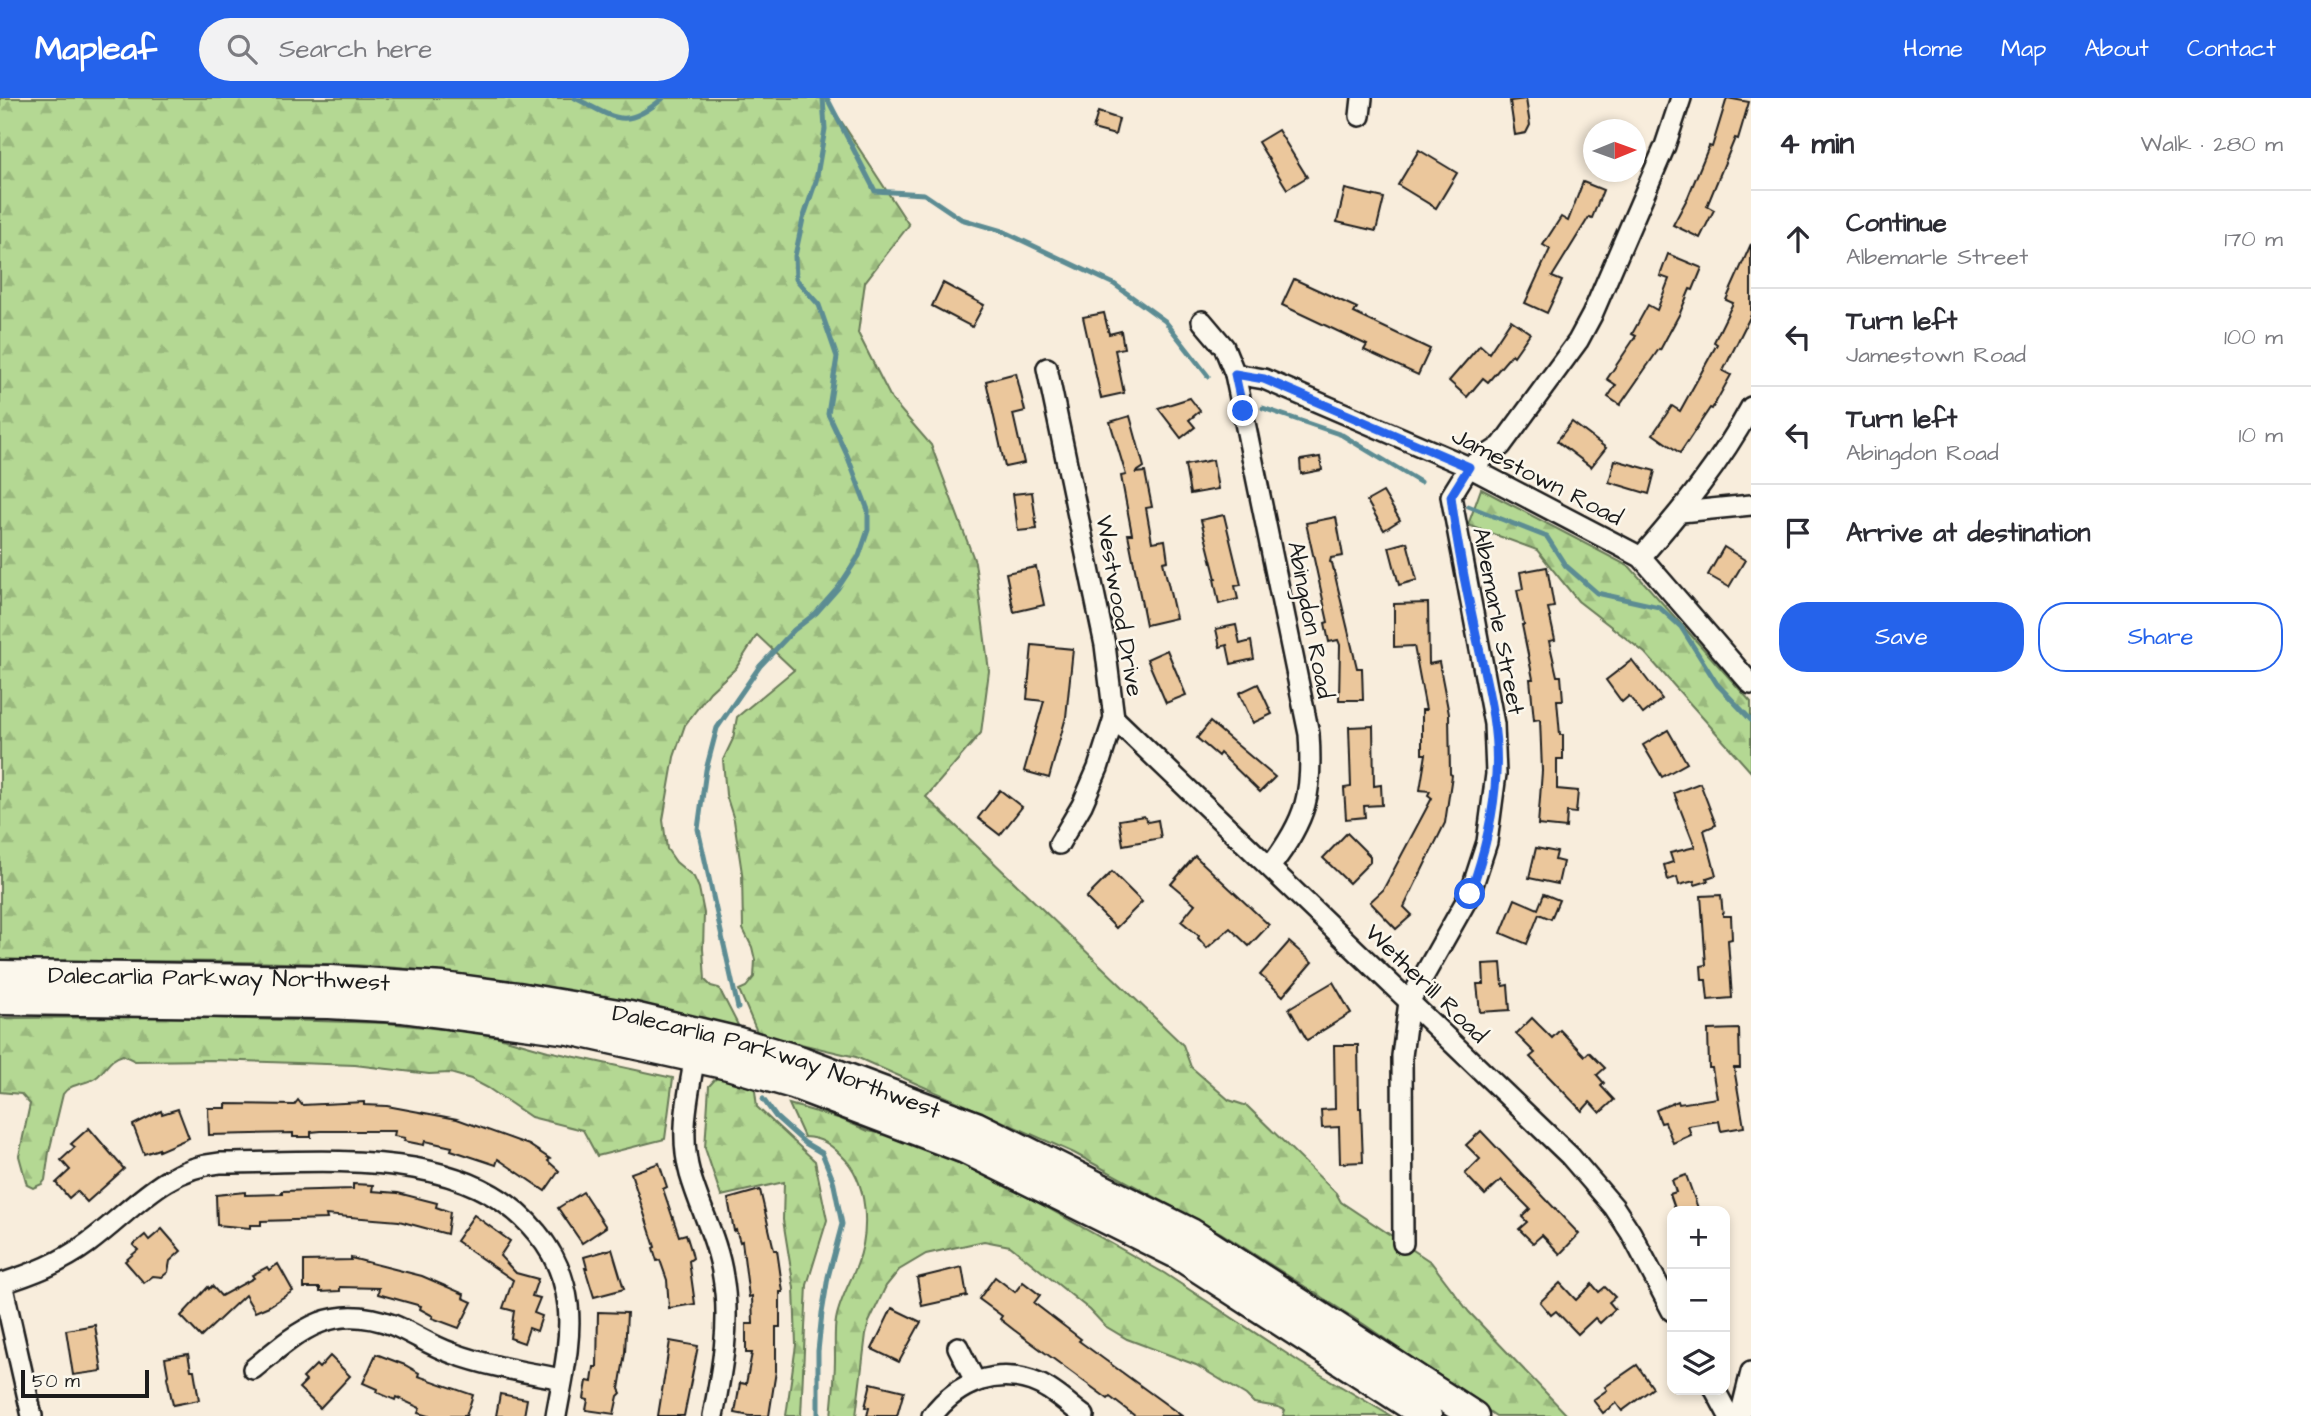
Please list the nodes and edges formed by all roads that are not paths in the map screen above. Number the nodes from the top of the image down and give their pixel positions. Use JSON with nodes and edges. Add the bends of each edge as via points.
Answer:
{"nodes":[{"id":1,"x":1681,"y":98,"type":"edge"},
{"id":2,"x":1202,"y":321,"type":"dead end"},
{"id":3,"x":1047,"y":368,"type":"dead end"},
{"id":4,"x":1235,"y":374,"type":"junction"},
{"id":5,"x":1751,"y":407,"type":"edge"},
{"id":6,"x":1469,"y":467,"type":"junction"},
{"id":7,"x":1751,"y":505,"type":"edge"},
{"id":8,"x":1681,"y":512,"type":"junction"},
{"id":9,"x":1641,"y":557,"type":"junction"},
{"id":10,"x":1751,"y":684,"type":"edge"},
{"id":11,"x":1114,"y":718,"type":"junction"},
{"id":12,"x":1059,"y":844,"type":"dead end"},
{"id":13,"x":1270,"y":867,"type":"junction"},
{"id":14,"x":0,"y":975,"type":"edge"},
{"id":15,"x":0,"y":1000,"type":"edge"},
{"id":16,"x":1409,"y":1002,"type":"junction"},
{"id":17,"x":695,"y":1057,"type":"junction"},
{"id":18,"x":1403,"y":1243,"type":"dead end"},
{"id":19,"x":1,"y":1284,"type":"edge"},
{"id":20,"x":1667,"y":1301,"type":"edge"},
{"id":21,"x":958,"y":1347,"type":"dead end"},
{"id":22,"x":254,"y":1369,"type":"dead end"},
{"id":23,"x":1751,"y":1372,"type":"edge"},
{"id":24,"x":562,"y":1379,"type":"junction"},
{"id":25,"x":975,"y":1381,"type":"junction"},
{"id":26,"x":1718,"y":1395,"type":"edge"},
{"id":27,"x":32,"y":1416,"type":"edge"},
{"id":28,"x":556,"y":1416,"type":"edge"},
{"id":29,"x":713,"y":1416,"type":"edge"},
{"id":30,"x":932,"y":1416,"type":"edge"},
{"id":31,"x":1084,"y":1416,"type":"edge"},
{"id":32,"x":1427,"y":1416,"type":"edge"},
{"id":33,"x":1474,"y":1416,"type":"edge"},
{"id":34,"x":1729,"y":1416,"type":"edge"},
{"id":35,"x":1740,"y":1416,"type":"edge"}],
"edges":[{"from":1,"to":6,"type":"street","name":"Albemarle Street","via":[[1665,146],[1578,341],[1501,446]]},
{"from":2,"to":4,"type":"street","via":[[1224,347]]},
{"from":3,"to":11,"type":"street","name":"Westwood Drive","via":[[1105,645]]},
{"from":4,"to":6,"type":"street","name":"Jamestown Road","via":[[1264,379]]},
{"from":4,"to":13,"type":"street","name":"Abingdon Road","via":[[1309,734],[1306,807],[1290,841]]},
{"from":5,"to":8,"type":"street","via":[[1730,445]]},
{"from":6,"to":9,"type":"street","name":"Jamestown Road"},
{"from":6,"to":16,"type":"street","name":"Albemarle Street","via":[[1451,496],[1494,724],[1493,803],[1487,842],[1470,894]]},
{"from":7,"to":8,"type":"street"},
{"from":8,"to":9,"type":"street"},
{"from":9,"to":10,"type":"street","name":"Jamestown Road"},
{"from":11,"to":12,"type":"street","name":"Westwood Drive","via":[[1082,805]]},
{"from":11,"to":13,"type":"street","name":"Wetherill Road"},
{"from":13,"to":16,"type":"street","name":"Wetherill Road"},
{"from":14,"to":33,"type":"main road","name":"Dalecarlia Parkway Northwest","via":[[330,980],[443,987],[630,1016],[736,1041],[976,1126],[1191,1233]]},
{"from":15,"to":17,"type":"main road","name":"Dalecarlia Parkway Northwest","via":[[403,1008],[569,1030]]},
{"from":16,"to":18,"type":"street","name":"Albemarle Street","via":[[1402,1056]]},
{"from":16,"to":20,"type":"street","name":"Wetherill Road","via":[[1595,1184],[1631,1233]]},
{"from":17,"to":29,"type":"street","via":[[685,1111],[685,1148],[720,1259],[726,1309]]},
{"from":17,"to":32,"type":"main road","name":"Dalecarlia Parkway Northwest","via":[[793,1084],[965,1149],[1177,1254]]},
{"from":19,"to":24,"type":"street","via":[[68,1256],[150,1190],[197,1166],[365,1162],[400,1166],[444,1176],[492,1195],[540,1236],[567,1296],[569,1326]]},
{"from":19,"to":27,"type":"street"},
{"from":21,"to":25,"type":"street"},
{"from":22,"to":24,"type":"street","via":[[307,1327],[355,1317],[391,1324],[466,1358]]},
{"from":23,"to":35,"type":"street"},
{"from":24,"to":28,"type":"street"},
{"from":25,"to":30,"type":"street","via":[[949,1397]]},
{"from":25,"to":31,"type":"street","via":[[1029,1380]]},
{"from":26,"to":34,"type":"street"}]}
